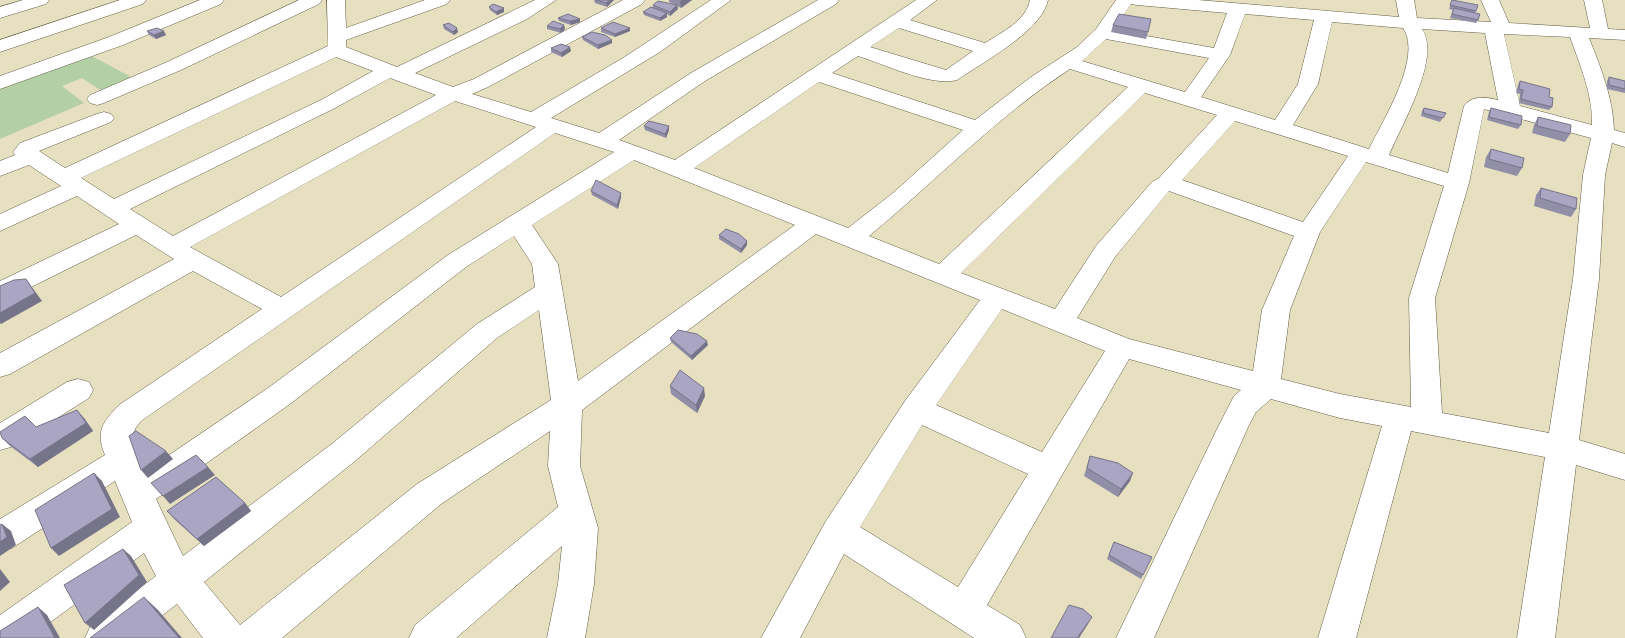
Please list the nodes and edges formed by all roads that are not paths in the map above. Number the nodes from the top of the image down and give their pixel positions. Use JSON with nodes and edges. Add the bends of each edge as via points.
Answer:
{"nodes":[{"id":1,"x":40,"y":0,"type":"edge"},
{"id":2,"x":137,"y":0,"type":"edge"},
{"id":3,"x":215,"y":0,"type":"edge"},
{"id":4,"x":441,"y":0,"type":"edge"},
{"id":5,"x":547,"y":0,"type":"edge"},
{"id":6,"x":636,"y":0,"type":"edge"},
{"id":7,"x":722,"y":0,"type":"edge"},
{"id":8,"x":830,"y":0,"type":"edge"},
{"id":9,"x":928,"y":0,"type":"edge"},
{"id":10,"x":1039,"y":0,"type":"edge"},
{"id":11,"x":1125,"y":0,"type":"edge"},
{"id":12,"x":1137,"y":0,"type":"edge"},
{"id":13,"x":1362,"y":0,"type":"edge"},
{"id":14,"x":1405,"y":0,"type":"edge"},
{"id":15,"x":1490,"y":0,"type":"edge"},
{"id":16,"x":1593,"y":0,"type":"edge"},
{"id":17,"x":334,"y":2,"type":"edge"},
{"id":18,"x":1197,"y":2,"type":"edge"},
{"id":19,"x":1289,"y":6,"type":"edge"},
{"id":20,"x":1238,"y":8,"type":"junction"},
{"id":21,"x":0,"y":13,"type":"edge"},
{"id":22,"x":1324,"y":17,"type":"junction"},
{"id":23,"x":1361,"y":19,"type":"junction"},
{"id":24,"x":896,"y":21,"type":"junction"},
{"id":25,"x":1409,"y":24,"type":"junction"},
{"id":26,"x":1498,"y":28,"type":"junction"},
{"id":27,"x":1102,"y":33,"type":"junction"},
{"id":28,"x":1588,"y":33,"type":"junction"},
{"id":29,"x":1625,"y":35,"type":"edge"},
{"id":30,"x":337,"y":43,"type":"junction"},
{"id":31,"x":0,"y":46,"type":"edge"},
{"id":32,"x":857,"y":49,"type":"junction"},
{"id":33,"x":988,"y":50,"type":"junction"},
{"id":34,"x":1221,"y":55,"type":"junction"},
{"id":35,"x":0,"y":59,"type":"edge"},
{"id":36,"x":1067,"y":62,"type":"junction"},
{"id":37,"x":395,"y":71,"type":"junction"},
{"id":38,"x":21,"y":75,"type":"junction"},
{"id":39,"x":817,"y":75,"type":"junction"},
{"id":40,"x":0,"y":83,"type":"edge"},
{"id":41,"x":1142,"y":85,"type":"junction"},
{"id":42,"x":453,"y":94,"type":"junction"},
{"id":43,"x":1190,"y":100,"type":"junction"},
{"id":44,"x":1510,"y":110,"type":"junction"},
{"id":45,"x":1231,"y":112,"type":"junction"},
{"id":46,"x":543,"y":122,"type":"junction"},
{"id":47,"x":1281,"y":127,"type":"junction"},
{"id":48,"x":978,"y":128,"type":"junction"},
{"id":49,"x":1614,"y":137,"type":"edge"},
{"id":50,"x":602,"y":141,"type":"junction"},
{"id":51,"x":632,"y":151,"type":"junction"},
{"id":52,"x":1368,"y":155,"type":"junction"},
{"id":53,"x":32,"y":156,"type":"junction"},
{"id":54,"x":0,"y":169,"type":"edge"},
{"id":55,"x":677,"y":169,"type":"junction"},
{"id":56,"x":73,"y":182,"type":"junction"},
{"id":57,"x":1457,"y":183,"type":"junction"},
{"id":58,"x":1167,"y":184,"type":"junction"},
{"id":59,"x":114,"y":208,"type":"junction"},
{"id":60,"x":0,"y":223,"type":"edge"},
{"id":61,"x":138,"y":224,"type":"junction"},
{"id":62,"x":519,"y":224,"type":"junction"},
{"id":63,"x":813,"y":224,"type":"junction"},
{"id":64,"x":1308,"y":232,"type":"junction"},
{"id":65,"x":850,"y":239,"type":"junction"},
{"id":66,"x":183,"y":253,"type":"junction"},
{"id":67,"x":942,"y":276,"type":"junction"},
{"id":68,"x":550,"y":290,"type":"junction"},
{"id":69,"x":0,"y":292,"type":"edge"},
{"id":70,"x":996,"y":298,"type":"junction"},
{"id":71,"x":281,"y":308,"type":"junction"},
{"id":72,"x":1060,"y":322,"type":"junction"},
{"id":73,"x":1122,"y":347,"type":"junction"},
{"id":74,"x":0,"y":366,"type":"edge"},
{"id":75,"x":1265,"y":387,"type":"junction"},
{"id":76,"x":78,"y":390,"type":"dead end"},
{"id":77,"x":567,"y":404,"type":"junction"},
{"id":78,"x":916,"y":409,"type":"junction"},
{"id":79,"x":1414,"y":420,"type":"junction"},
{"id":80,"x":0,"y":438,"type":"edge"},
{"id":81,"x":1563,"y":448,"type":"junction"},
{"id":82,"x":122,"y":460,"type":"junction"},
{"id":83,"x":1625,"y":467,"type":"edge"},
{"id":84,"x":1049,"y":469,"type":"junction"},
{"id":85,"x":137,"y":494,"type":"junction"},
{"id":86,"x":578,"y":511,"type":"junction"},
{"id":87,"x":151,"y":528,"type":"junction"},
{"id":88,"x":838,"y":532,"type":"junction"},
{"id":89,"x":0,"y":537,"type":"edge"},
{"id":90,"x":178,"y":580,"type":"junction"},
{"id":91,"x":964,"y":611,"type":"junction"},
{"id":92,"x":0,"y":637,"type":"edge"},
{"id":93,"x":104,"y":638,"type":"edge"},
{"id":94,"x":226,"y":638,"type":"edge"},
{"id":95,"x":253,"y":638,"type":"edge"},
{"id":96,"x":428,"y":638,"type":"edge"},
{"id":97,"x":566,"y":638,"type":"edge"},
{"id":98,"x":780,"y":638,"type":"edge"},
{"id":99,"x":1007,"y":638,"type":"edge"},
{"id":100,"x":1134,"y":638,"type":"edge"},
{"id":101,"x":1337,"y":638,"type":"edge"},
{"id":102,"x":1536,"y":638,"type":"edge"}],
"edges":[{"from":1,"to":21,"type":"street"},
{"from":2,"to":31,"type":"street"},
{"from":3,"to":38,"type":"street","via":[[116,42]]},
{"from":4,"to":30,"type":"street"},
{"from":5,"to":37,"type":"street","via":[[521,15]]},
{"from":6,"to":42,"type":"street","via":[[481,83]]},
{"from":7,"to":46,"type":"street","via":[[686,28]]},
{"from":8,"to":50,"type":"street","via":[[698,77]]},
{"from":9,"to":24,"type":"street"},
{"from":10,"to":33,"type":"street","via":[[1038,10]]},
{"from":11,"to":27,"type":"street"},
{"from":12,"to":18,"type":"street"},
{"from":13,"to":23,"type":"street"},
{"from":14,"to":25,"type":"street"},
{"from":15,"to":26,"type":"street"},
{"from":16,"to":28,"type":"street"},
{"from":17,"to":30,"type":"street"},
{"from":17,"to":53,"type":"street","via":[[182,62],[24,150]]},
{"from":18,"to":20,"type":"street"},
{"from":19,"to":20,"type":"street"},
{"from":19,"to":22,"type":"street"},
{"from":20,"to":34,"type":"street"},
{"from":22,"to":23,"type":"street"},
{"from":22,"to":47,"type":"street","via":[[1308,84]]},
{"from":23,"to":25,"type":"street"},
{"from":24,"to":32,"type":"street"},
{"from":24,"to":33,"type":"street"},
{"from":25,"to":26,"type":"street"},
{"from":25,"to":52,"type":"street","via":[[1418,36],[1417,67]]},
{"from":26,"to":28,"type":"street"},
{"from":26,"to":44,"type":"street"},
{"from":27,"to":34,"type":"street"},
{"from":27,"to":36,"type":"street"},
{"from":28,"to":29,"type":"street"},
{"from":28,"to":49,"type":"street","via":[[1603,115]]},
{"from":30,"to":37,"type":"street","via":[[347,55]]},
{"from":30,"to":56,"type":"street"},
{"from":32,"to":33,"type":"street","via":[[946,77]]},
{"from":32,"to":39,"type":"street"},
{"from":34,"to":43,"type":"street"},
{"from":35,"to":38,"type":"street"},
{"from":36,"to":41,"type":"street"},
{"from":36,"to":48,"type":"street"},
{"from":37,"to":42,"type":"street"},
{"from":37,"to":59,"type":"street"},
{"from":38,"to":40,"type":"street"},
{"from":39,"to":48,"type":"street"},
{"from":39,"to":55,"type":"street"},
{"from":41,"to":43,"type":"street"},
{"from":41,"to":67,"type":"street"},
{"from":42,"to":46,"type":"street"},
{"from":42,"to":66,"type":"street"},
{"from":43,"to":45,"type":"street"},
{"from":44,"to":49,"type":"street"},
{"from":44,"to":57,"type":"street","via":[[1482,103],[1474,106]]},
{"from":45,"to":47,"type":"street"},
{"from":45,"to":58,"type":"street"},
{"from":46,"to":50,"type":"street"},
{"from":46,"to":71,"type":"street"},
{"from":47,"to":52,"type":"street"},
{"from":48,"to":65,"type":"street"},
{"from":49,"to":81,"type":"street","via":[[1594,175],[1586,279]]},
{"from":50,"to":51,"type":"street"},
{"from":51,"to":55,"type":"street"},
{"from":51,"to":62,"type":"street"},
{"from":52,"to":57,"type":"street"},
{"from":52,"to":64,"type":"street"},
{"from":53,"to":54,"type":"street"},
{"from":53,"to":56,"type":"street"},
{"from":55,"to":63,"type":"street"},
{"from":56,"to":59,"type":"street"},
{"from":56,"to":60,"type":"street"},
{"from":57,"to":79,"type":"street","via":[[1422,298]]},
{"from":58,"to":64,"type":"street"},
{"from":58,"to":72,"type":"street","via":[[1160,187],[1105,252]]},
{"from":59,"to":61,"type":"street"},
{"from":61,"to":66,"type":"street"},
{"from":61,"to":69,"type":"street"},
{"from":62,"to":68,"type":"street","via":[[545,264]]},
{"from":62,"to":85,"type":"street","via":[[457,261],[279,396]]},
{"from":63,"to":65,"type":"street"},
{"from":63,"to":77,"type":"street"},
{"from":64,"to":75,"type":"street","via":[[1276,310]]},
{"from":65,"to":67,"type":"street"},
{"from":66,"to":71,"type":"street"},
{"from":66,"to":74,"type":"street"},
{"from":67,"to":70,"type":"street"},
{"from":68,"to":77,"type":"street"},
{"from":68,"to":90,"type":"street","via":[[487,331],[344,452]]},
{"from":70,"to":72,"type":"street"},
{"from":70,"to":78,"type":"street"},
{"from":71,"to":82,"type":"street","via":[[130,413],[118,427],[115,442]]},
{"from":72,"to":73,"type":"street"},
{"from":73,"to":75,"type":"street"},
{"from":73,"to":84,"type":"street"},
{"from":75,"to":79,"type":"street"},
{"from":75,"to":100,"type":"street","via":[[1245,404],[1234,425]]},
{"from":76,"to":80,"type":"street"},
{"from":77,"to":86,"type":"street","via":[[564,466]]},
{"from":77,"to":95,"type":"street","via":[[429,494]]},
{"from":78,"to":84,"type":"street"},
{"from":78,"to":88,"type":"street"},
{"from":79,"to":81,"type":"street"},
{"from":79,"to":101,"type":"street"},
{"from":81,"to":83,"type":"street"},
{"from":81,"to":102,"type":"street"},
{"from":82,"to":85,"type":"street"},
{"from":82,"to":89,"type":"street"},
{"from":84,"to":91,"type":"street"},
{"from":85,"to":87,"type":"street"},
{"from":86,"to":96,"type":"street"},
{"from":86,"to":97,"type":"street","via":[[581,528],[576,584]]},
{"from":87,"to":90,"type":"street","via":[[164,561]]},
{"from":87,"to":92,"type":"street"},
{"from":88,"to":91,"type":"street"},
{"from":88,"to":98,"type":"street"},
{"from":90,"to":93,"type":"street"},
{"from":90,"to":94,"type":"street"},
{"from":91,"to":99,"type":"street"}]}
